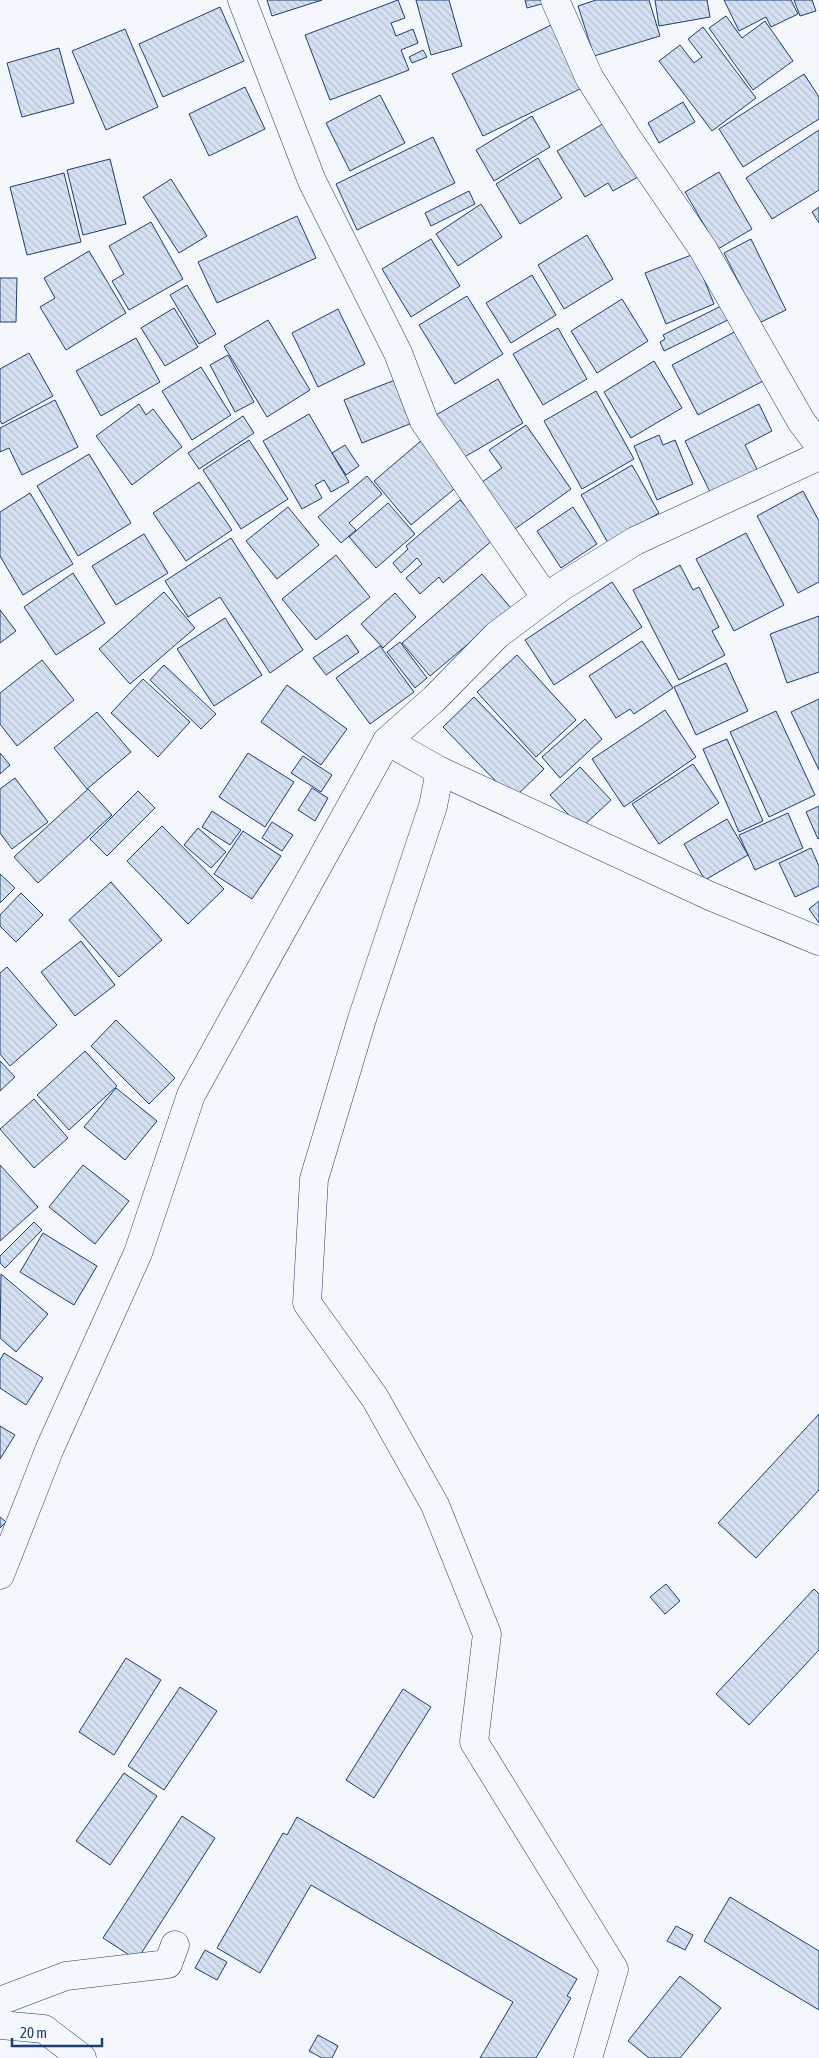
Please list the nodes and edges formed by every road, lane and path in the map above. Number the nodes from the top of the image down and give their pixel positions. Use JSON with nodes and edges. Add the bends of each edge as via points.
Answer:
{"nodes":[{"id":1,"x":242,"y":0,"type":"edge"},
{"id":2,"x":555,"y":0,"type":"edge"},
{"id":3,"x":819,"y":445,"type":"edge"},
{"id":4,"x":819,"y":456,"type":"edge"},
{"id":5,"x":546,"y":598,"type":"junction"},
{"id":6,"x":387,"y":741,"type":"junction"},
{"id":7,"x":440,"y":771,"type":"junction"},
{"id":8,"x":819,"y":941,"type":"edge"},
{"id":9,"x":0,"y":1575,"type":"edge"},
{"id":10,"x":175,"y":1945,"type":"dead end"},
{"id":11,"x":0,"y":2001,"type":"edge"},
{"id":12,"x":0,"y":2025,"type":"edge"},
{"id":13,"x":82,"y":2058,"type":"edge"},
{"id":14,"x":588,"y":2058,"type":"edge"}],
"edges":[{"from":1,"to":5,"type":"street","via":[[312,180],[398,353],[424,421]]},
{"from":2,"to":3,"type":"street","via":[[589,77],[703,249],[801,421]]},
{"from":4,"to":5,"type":"street","via":[[635,541]]},
{"from":5,"to":6,"type":"street","via":[[497,635]]},
{"from":6,"to":7,"type":"street"},
{"from":6,"to":9,"type":"street","via":[[191,1094],[138,1253],[50,1448]]},
{"from":7,"to":8,"type":"street","via":[[710,896]]},
{"from":7,"to":14,"type":"street","via":[[433,806],[362,1019],[314,1179],[307,1303],[375,1398],[435,1505],[488,1634],[474,1742],[614,1969]]},
{"from":10,"to":11,"type":"street","via":[[168,1964],[66,1976]]},
{"from":12,"to":13,"type":"street","via":[[44,2029]]}]}
